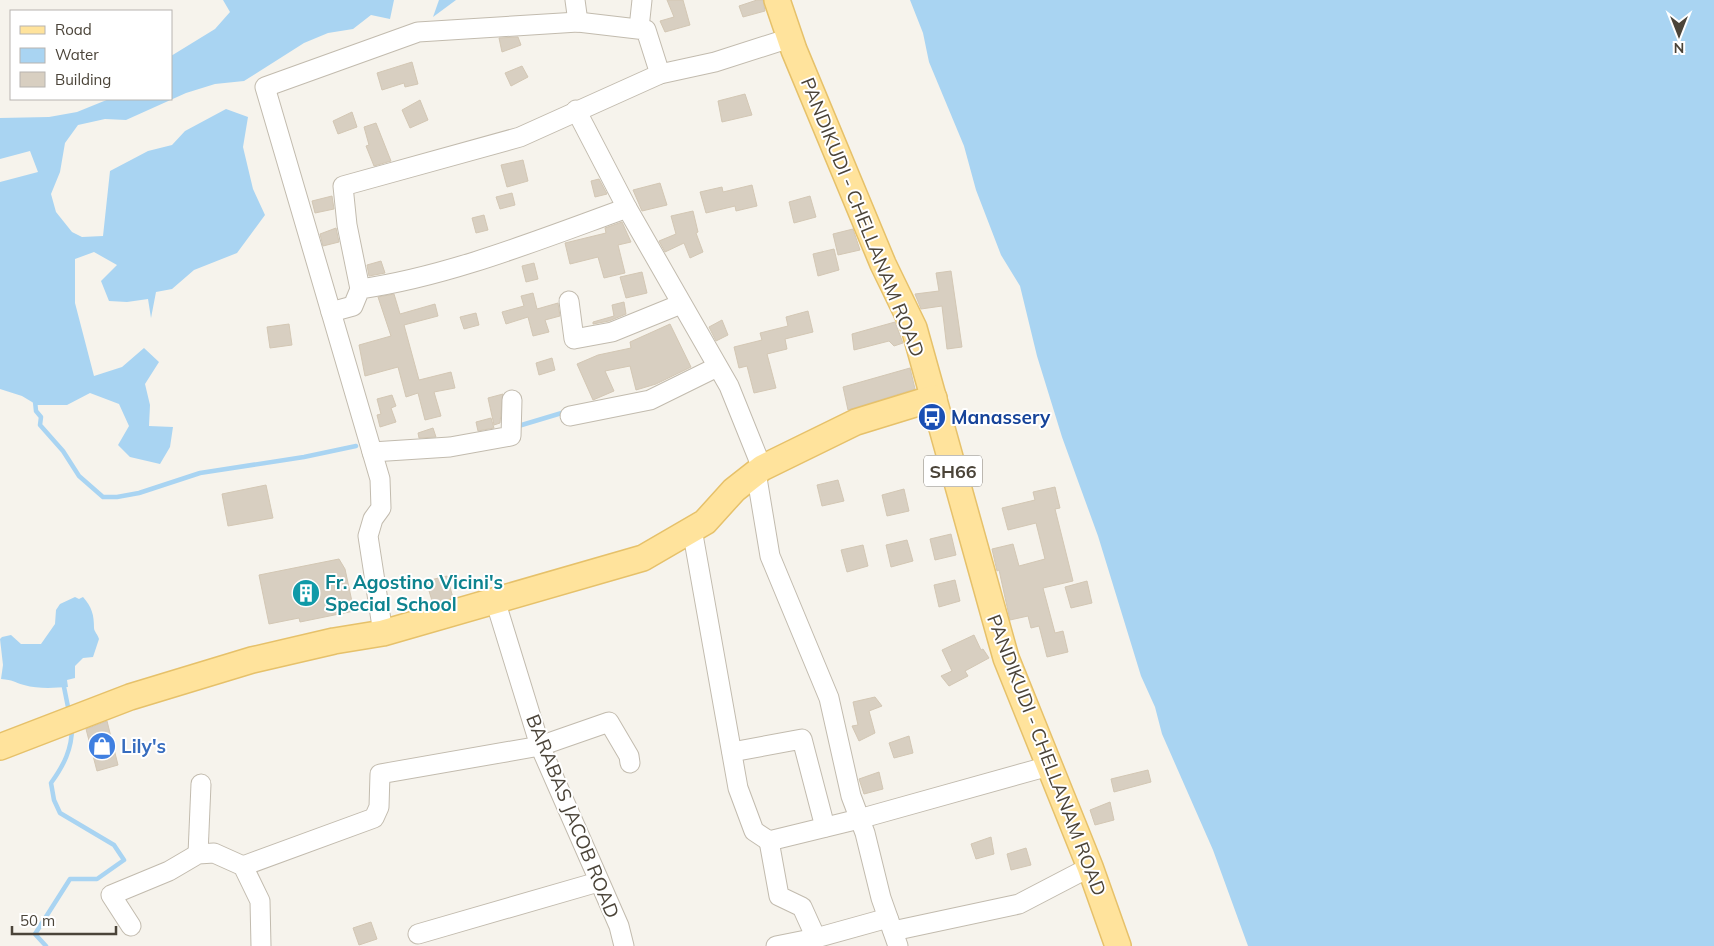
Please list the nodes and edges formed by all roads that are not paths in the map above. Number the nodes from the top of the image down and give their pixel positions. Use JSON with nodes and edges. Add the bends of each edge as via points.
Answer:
{"nodes":[{"id":1,"x":575,"y":0,"type":"edge"},
{"id":2,"x":642,"y":0,"type":"edge"},
{"id":3,"x":777,"y":0,"type":"edge"},
{"id":4,"x":578,"y":22,"type":"junction"},
{"id":5,"x":639,"y":28,"type":"junction"},
{"id":6,"x":790,"y":38,"type":"junction"},
{"id":7,"x":660,"y":74,"type":"junction"},
{"id":8,"x":576,"y":110,"type":"junction"},
{"id":9,"x":627,"y":208,"type":"junction"},
{"id":10,"x":360,"y":289,"type":"junction"},
{"id":11,"x":568,"y":301,"type":"dead end"},
{"id":12,"x":681,"y":304,"type":"junction"},
{"id":13,"x":331,"y":312,"type":"junction"},
{"id":14,"x":718,"y":367,"type":"junction"},
{"id":15,"x":934,"y":398,"type":"junction"},
{"id":16,"x":512,"y":400,"type":"dead end"},
{"id":17,"x":570,"y":416,"type":"dead end"},
{"id":18,"x":372,"y":452,"type":"junction"},
{"id":19,"x":759,"y":470,"type":"junction"},
{"id":20,"x":692,"y":529,"type":"junction"},
{"id":21,"x":494,"y":600,"type":"junction"},
{"id":22,"x":383,"y":633,"type":"junction"},
{"id":23,"x":540,"y":746,"type":"junction"},
{"id":24,"x":0,"y":747,"type":"edge"},
{"id":25,"x":732,"y":752,"type":"junction"},
{"id":26,"x":630,"y":763,"type":"dead end"},
{"id":27,"x":1049,"y":766,"type":"junction"},
{"id":28,"x":201,"y":784,"type":"dead end"},
{"id":29,"x":859,"y":819,"type":"junction"},
{"id":30,"x":824,"y":827,"type":"junction"},
{"id":31,"x":769,"y":841,"type":"junction"},
{"id":32,"x":198,"y":854,"type":"junction"},
{"id":33,"x":243,"y":866,"type":"junction"},
{"id":34,"x":1090,"y":867,"type":"junction"},
{"id":35,"x":598,"y":882,"type":"junction"},
{"id":36,"x":131,"y":926,"type":"dead end"},
{"id":37,"x":893,"y":932,"type":"edge"},
{"id":38,"x":418,"y":934,"type":"dead end"},
{"id":39,"x":816,"y":938,"type":"junction"},
{"id":40,"x":847,"y":938,"type":"edge"},
{"id":41,"x":261,"y":946,"type":"edge"},
{"id":42,"x":624,"y":946,"type":"edge"},
{"id":43,"x":776,"y":946,"type":"edge"},
{"id":44,"x":1118,"y":946,"type":"edge"}],
"edges":[{"from":1,"to":4,"type":"street"},
{"from":2,"to":5,"type":"street"},
{"from":3,"to":6,"type":"main road","name":"PANDIKUDI - CHELLANAM ROAD","number":"SH66"},
{"from":4,"to":5,"type":"street"},
{"from":4,"to":13,"type":"street","via":[[418,32],[265,87]]},
{"from":5,"to":7,"type":"street","via":[[646,30]]},
{"from":6,"to":7,"type":"street","via":[[715,62]]},
{"from":6,"to":15,"type":"main road","name":"PANDIKUDI - CHELLANAM ROAD","number":"SH66","via":[[883,264],[914,328]]},
{"from":7,"to":8,"type":"street"},
{"from":8,"to":9,"type":"street"},
{"from":8,"to":10,"type":"street","via":[[520,137],[343,186]]},
{"from":9,"to":10,"type":"street","via":[[499,254],[387,285]]},
{"from":9,"to":12,"type":"street"},
{"from":10,"to":13,"type":"street","via":[[353,306]]},
{"from":11,"to":12,"type":"street","via":[[574,339],[612,332]]},
{"from":12,"to":14,"type":"street"},
{"from":13,"to":18,"type":"street"},
{"from":14,"to":17,"type":"street","via":[[650,400]]},
{"from":14,"to":19,"type":"street"},
{"from":15,"to":19,"type":"main road","via":[[856,422]]},
{"from":15,"to":27,"type":"main road","name":"PANDIKUDI - CHELLANAM ROAD","number":"SH66","via":[[1003,648]]},
{"from":16,"to":18,"type":"street","via":[[511,436],[450,447]]},
{"from":18,"to":22,"type":"street","via":[[380,479],[381,508],[373,519],[368,536]]},
{"from":19,"to":20,"type":"main road","via":[[734,490],[705,522]]},
{"from":19,"to":29,"type":"street","via":[[770,556],[830,698]]},
{"from":20,"to":21,"type":"main road","via":[[643,558]]},
{"from":20,"to":25,"type":"street"},
{"from":21,"to":22,"type":"main road"},
{"from":21,"to":23,"type":"street","name":"BARABAS JACOB ROAD"},
{"from":22,"to":24,"type":"main road","via":[[252,660],[130,697]]},
{"from":23,"to":26,"type":"street","via":[[609,722]]},
{"from":23,"to":33,"type":"street","via":[[380,774],[379,807],[374,818]]},
{"from":23,"to":35,"type":"street","name":"BARABAS JACOB ROAD"},
{"from":25,"to":30,"type":"street","via":[[802,739]]},
{"from":25,"to":31,"type":"street","via":[[738,788],[754,832]]},
{"from":27,"to":29,"type":"street"},
{"from":27,"to":34,"type":"main road","name":"PANDIKUDI - CHELLANAM ROAD","number":"SH66"},
{"from":28,"to":32,"type":"street"},
{"from":29,"to":30,"type":"street"},
{"from":29,"to":37,"type":"street"},
{"from":30,"to":31,"type":"street"},
{"from":31,"to":39,"type":"street","via":[[779,896],[802,907]]},
{"from":32,"to":33,"type":"street","via":[[214,853]]},
{"from":32,"to":36,"type":"street","via":[[169,871],[111,895]]},
{"from":33,"to":41,"type":"street","via":[[260,901]]},
{"from":34,"to":37,"type":"street","via":[[1019,904]]},
{"from":34,"to":44,"type":"main road","name":"PANDIKUDI - CHELLANAM ROAD","number":"SH66"},
{"from":35,"to":38,"type":"street"},
{"from":35,"to":42,"type":"street","name":"BARABAS JACOB ROAD","via":[[619,926]]},
{"from":37,"to":40,"type":"street"},
{"from":39,"to":40,"type":"street"},
{"from":39,"to":43,"type":"street"}]}
